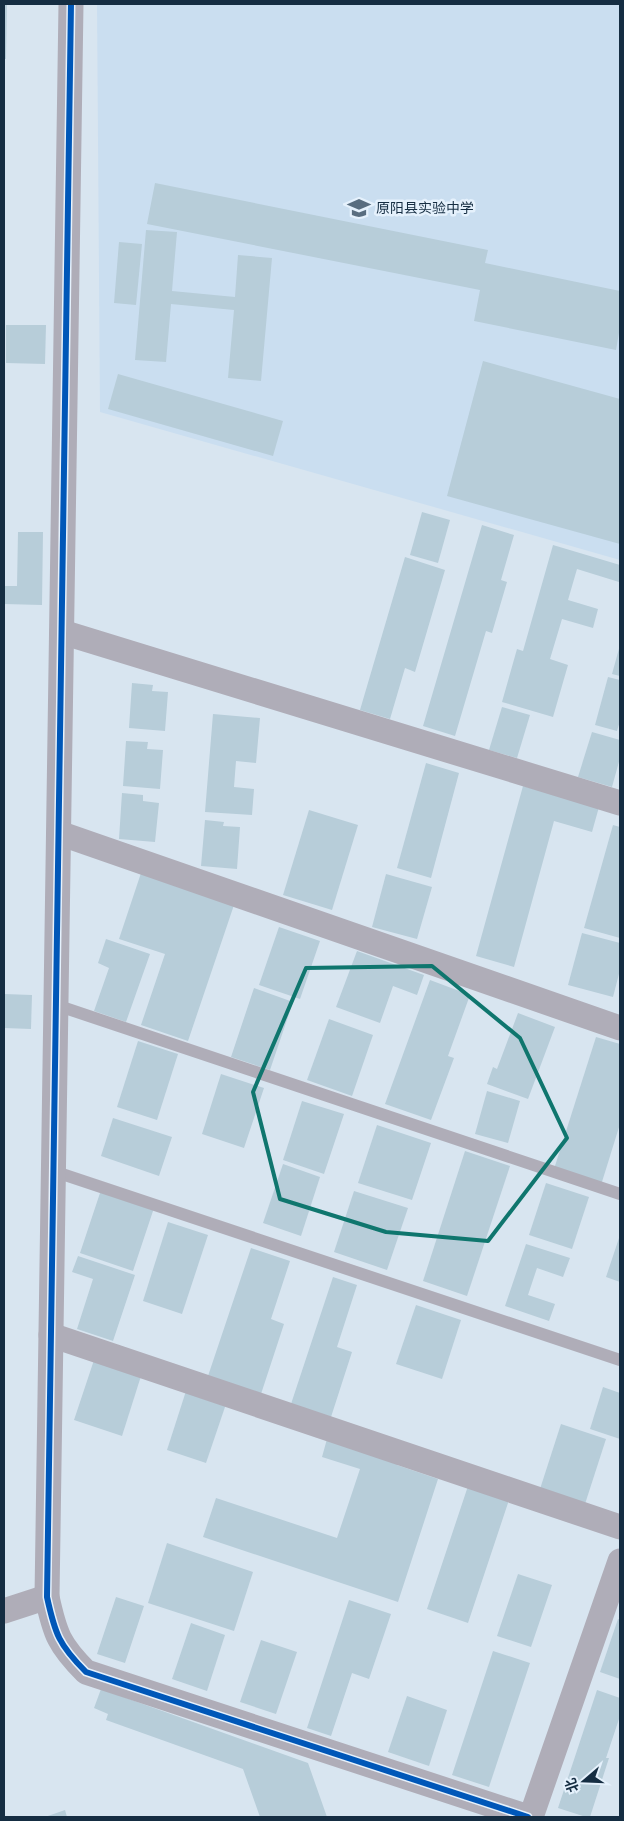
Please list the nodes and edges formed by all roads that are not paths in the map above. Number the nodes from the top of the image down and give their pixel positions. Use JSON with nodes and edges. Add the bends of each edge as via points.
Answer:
{"nodes":[{"id":1,"x":71,"y":4,"type":"edge"},
{"id":2,"x":62,"y":632,"type":"junction"},
{"id":3,"x":620,"y":803,"type":"edge"},
{"id":4,"x":59,"y":833,"type":"junction"},
{"id":5,"x":56,"y":1005,"type":"junction"},
{"id":6,"x":620,"y":1028,"type":"edge"},
{"id":7,"x":54,"y":1171,"type":"junction"},
{"id":8,"x":620,"y":1194,"type":"edge"},
{"id":9,"x":51,"y":1335,"type":"junction"},
{"id":10,"x":620,"y":1360,"type":"edge"},
{"id":11,"x":620,"y":1527,"type":"edge"},
{"id":12,"x":620,"y":1560,"type":"edge"},
{"id":13,"x":47,"y":1597,"type":"junction"},
{"id":14,"x":4,"y":1611,"type":"edge"},
{"id":15,"x":529,"y":1817,"type":"edge"}],
"edges":[{"from":1,"to":2,"type":"street"},
{"from":2,"to":3,"type":"street"},
{"from":2,"to":4,"type":"street"},
{"from":4,"to":5,"type":"street"},
{"from":4,"to":6,"type":"street"},
{"from":5,"to":7,"type":"street"},
{"from":5,"to":8,"type":"lane"},
{"from":7,"to":9,"type":"street"},
{"from":7,"to":10,"type":"lane"},
{"from":9,"to":11,"type":"street"},
{"from":9,"to":13,"type":"street"},
{"from":12,"to":15,"type":"street"},
{"from":13,"to":14,"type":"street"},
{"from":13,"to":15,"type":"street","via":[[54,1631],[66,1653],[86,1672]]}]}
